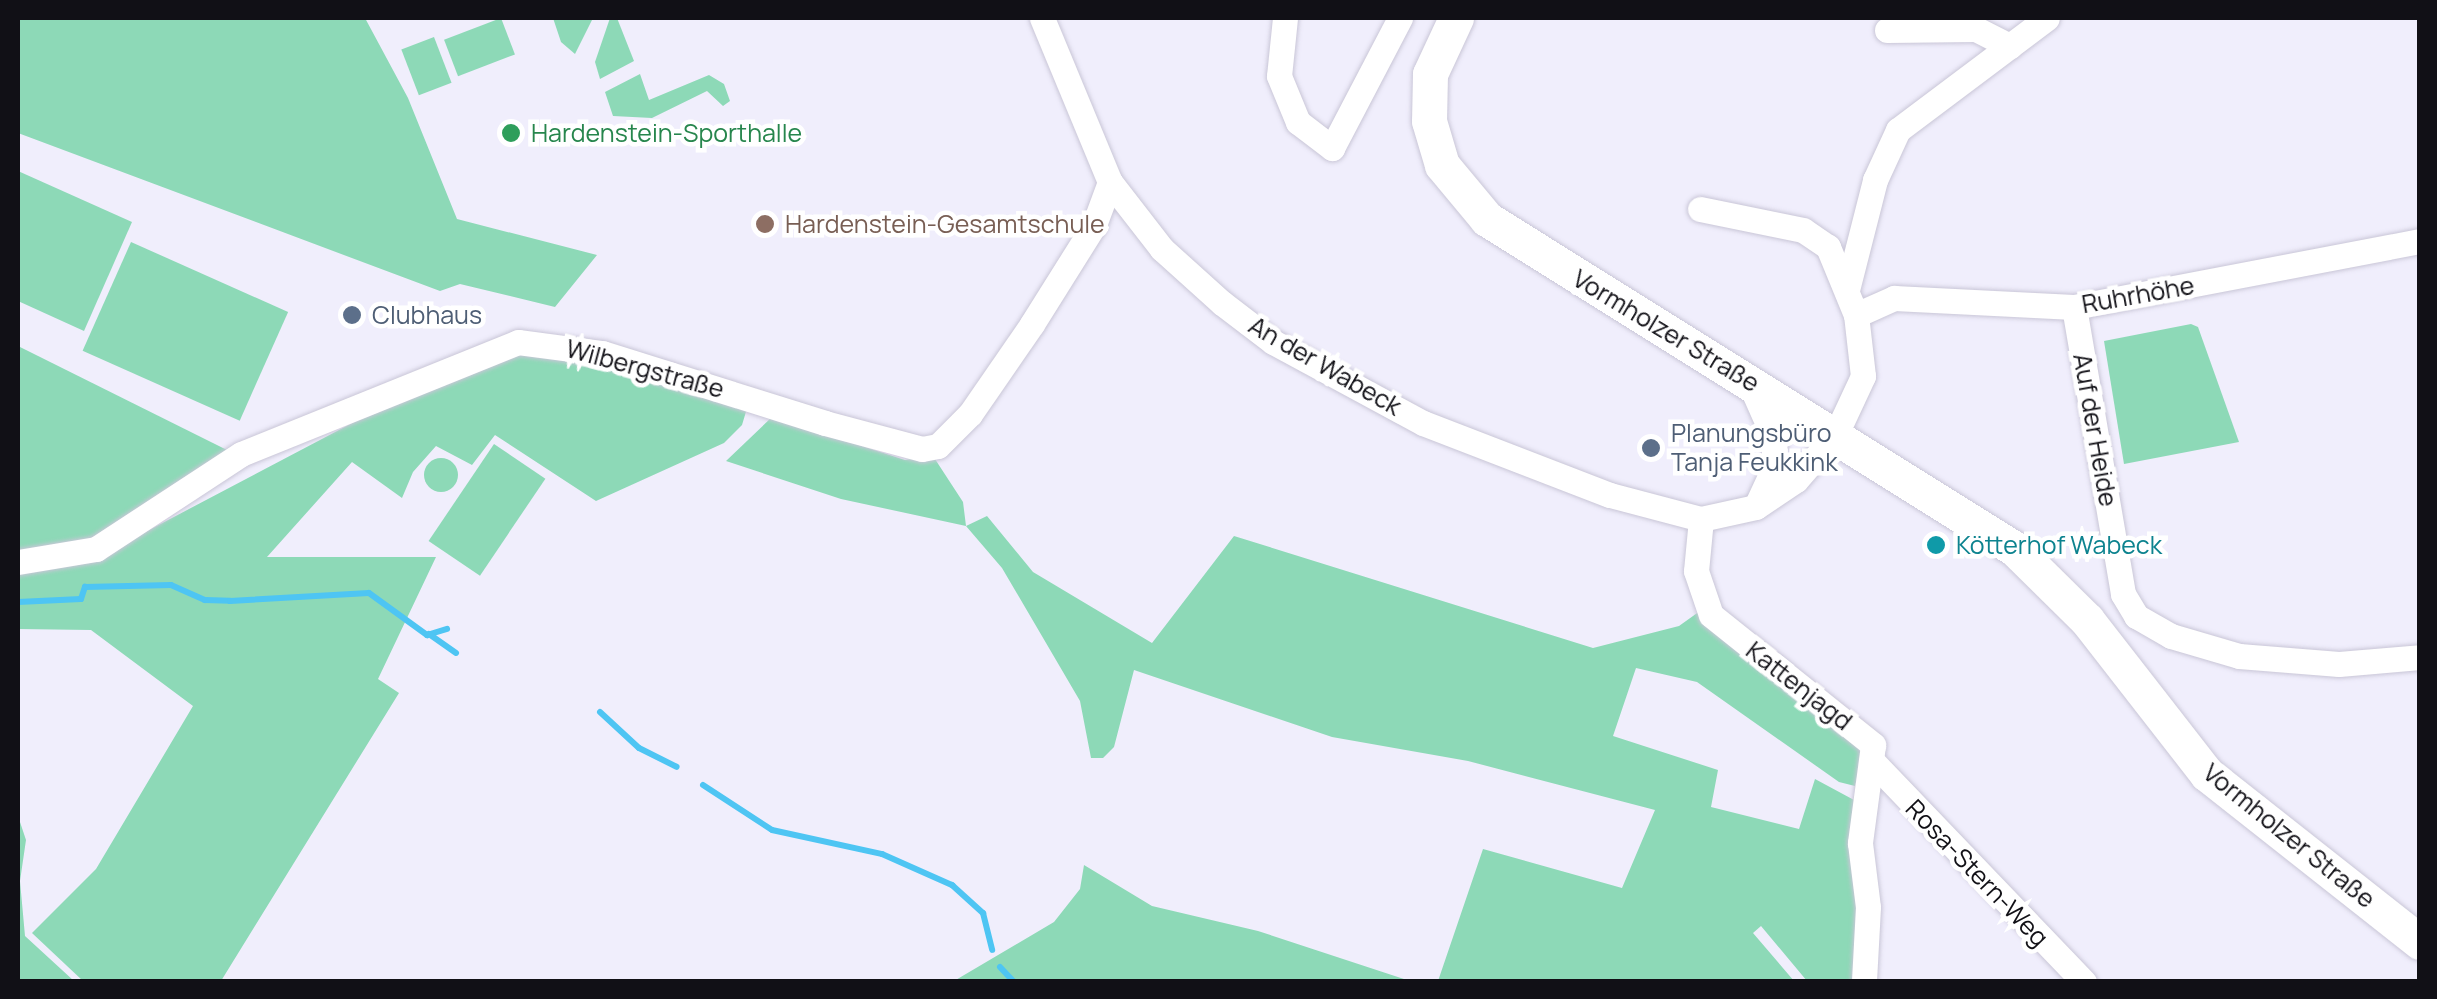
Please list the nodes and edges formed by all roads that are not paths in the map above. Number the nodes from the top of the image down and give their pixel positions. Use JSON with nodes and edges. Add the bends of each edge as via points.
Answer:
{"nodes":[{"id":1,"x":1042,"y":18,"type":"edge"},
{"id":2,"x":1285,"y":18,"type":"edge"},
{"id":3,"x":1400,"y":18,"type":"edge"},
{"id":4,"x":1456,"y":18,"type":"edge"},
{"id":5,"x":2047,"y":18,"type":"edge"},
{"id":6,"x":1887,"y":30,"type":"dead end"},
{"id":7,"x":2010,"y":46,"type":"junction"},
{"id":8,"x":1110,"y":182,"type":"junction"},
{"id":9,"x":1700,"y":209,"type":"dead end"},
{"id":10,"x":2420,"y":241,"type":"edge"},
{"id":11,"x":1847,"y":290,"type":"junction"},
{"id":12,"x":2074,"y":307,"type":"junction"},
{"id":13,"x":1856,"y":315,"type":"junction"},
{"id":14,"x":1746,"y":378,"type":"junction"},
{"id":15,"x":1836,"y":434,"type":"junction"},
{"id":16,"x":1756,"y":507,"type":"junction"},
{"id":17,"x":1701,"y":518,"type":"junction"},
{"id":18,"x":18,"y":562,"type":"edge"},
{"id":19,"x":2420,"y":657,"type":"edge"},
{"id":20,"x":1873,"y":762,"type":"junction"},
{"id":21,"x":2420,"y":942,"type":"edge"},
{"id":22,"x":1864,"y":982,"type":"edge"},
{"id":23,"x":2084,"y":982,"type":"edge"}],
"edges":[{"from":1,"to":8,"type":"street","name":"An der Wabeck"},
{"from":2,"to":3,"type":"street","via":[[1279,76],[1298,122],[1332,148]]},
{"from":4,"to":14,"type":"main road","name":"Vormholzer Straße","via":[[1426,87],[1432,145],[1458,190],[1522,245]]},
{"from":5,"to":7,"type":"street"},
{"from":6,"to":7,"type":"street","via":[[1976,29]]},
{"from":7,"to":11,"type":"street","via":[[1898,130],[1875,180]]},
{"from":8,"to":17,"type":"street","name":"An der Wabeck","via":[[1162,248],[1274,342],[1422,423],[1610,495]]},
{"from":8,"to":18,"type":"street","name":"Wilbergstraße","via":[[1094,226],[1032,324],[970,414],[938,446],[922,449],[841,427],[602,353],[518,342],[241,454],[96,548]]},
{"from":9,"to":11,"type":"street","name":"An der Wabeck","via":[[1803,230],[1828,247]]},
{"from":10,"to":12,"type":"street","name":"Ruhrhöhe"},
{"from":11,"to":13,"type":"street","name":"An der Wabeck"},
{"from":12,"to":13,"type":"street","name":"Ruhrhöhe","via":[[1894,298]]},
{"from":12,"to":19,"type":"street","name":"Auf der Heide","via":[[2123,594],[2136,616],[2170,636],[2239,656],[2339,664]]},
{"from":13,"to":15,"type":"street","name":"An der Wabeck","via":[[1863,376]]},
{"from":14,"to":15,"type":"main road","name":"Vormholzer Straße"},
{"from":14,"to":16,"type":"street","via":[[1775,440],[1772,472]]},
{"from":15,"to":16,"type":"street","name":"An der Wabeck","via":[[1796,480]]},
{"from":15,"to":21,"type":"main road","name":"Vormholzer Straße","via":[[2037,568],[2087,620],[2207,774]]},
{"from":16,"to":17,"type":"street","name":"An der Wabeck"},
{"from":17,"to":20,"type":"street","name":"Kattenjagd","via":[[1696,571],[1711,616],[1862,734],[1873,745]]},
{"from":20,"to":22,"type":"street","via":[[1860,843],[1868,907]]},
{"from":20,"to":23,"type":"street","name":"Rosa-Stern-Weg"}]}
